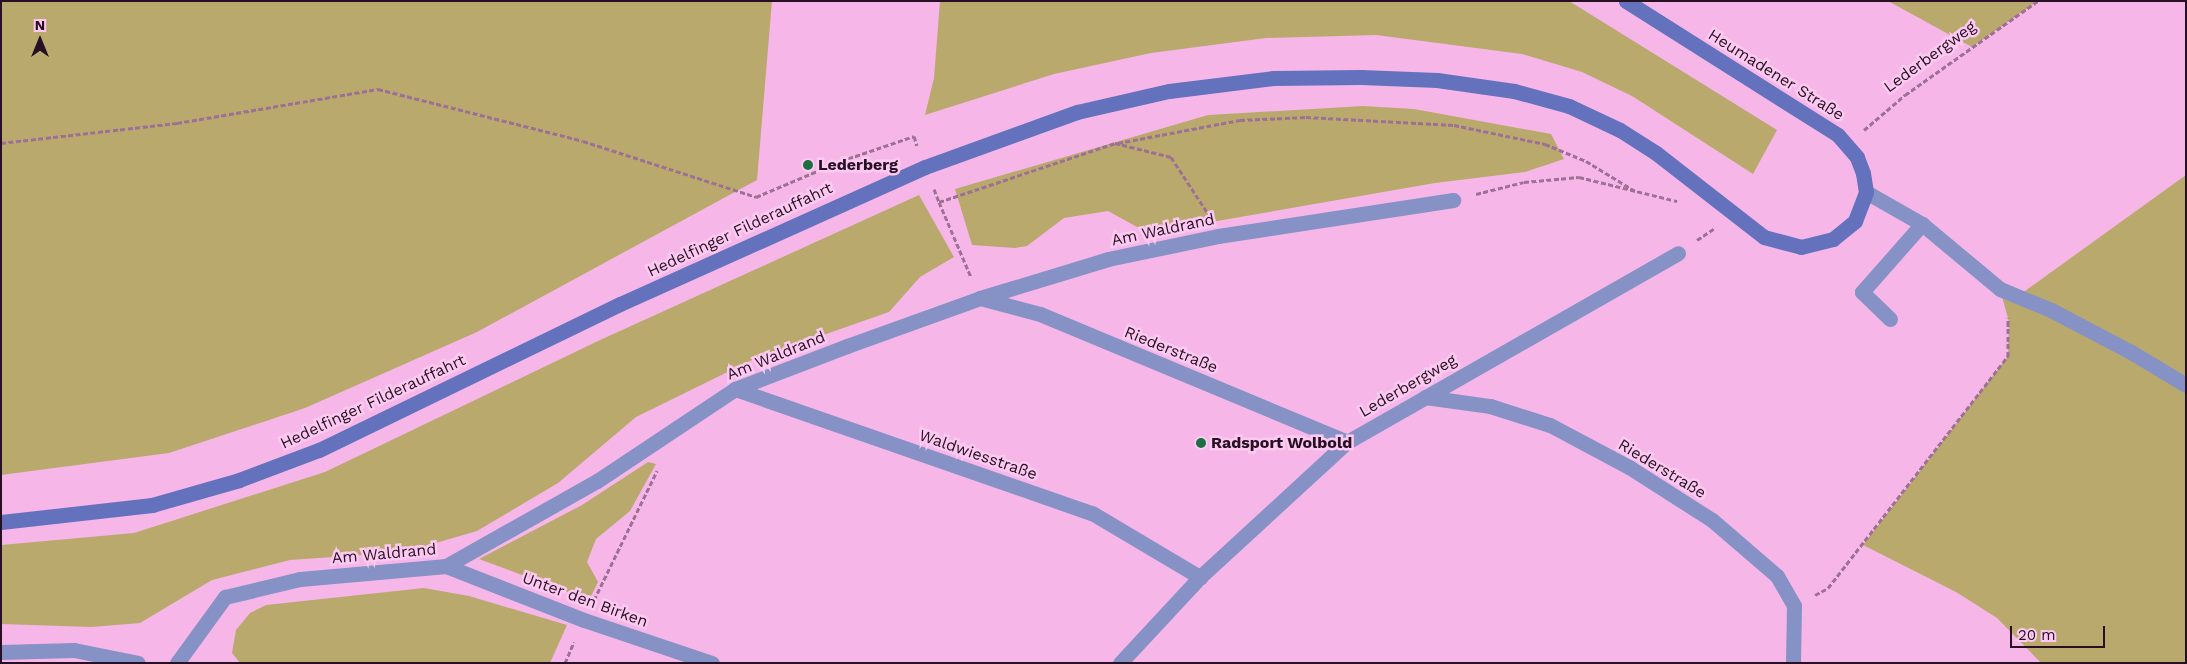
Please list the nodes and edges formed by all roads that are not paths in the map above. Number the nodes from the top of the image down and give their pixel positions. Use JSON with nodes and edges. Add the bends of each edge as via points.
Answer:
{"nodes":[{"id":1,"x":1626,"y":1,"type":"edge"},
{"id":2,"x":1866,"y":192,"type":"junction"},
{"id":3,"x":1453,"y":200,"type":"road end"},
{"id":4,"x":1922,"y":224,"type":"junction"},
{"id":5,"x":1678,"y":253,"type":"road end"},
{"id":6,"x":980,"y":298,"type":"junction"},
{"id":7,"x":1890,"y":319,"type":"dead end"},
{"id":8,"x":2186,"y":385,"type":"edge"},
{"id":9,"x":735,"y":389,"type":"junction"},
{"id":10,"x":1425,"y":397,"type":"junction"},
{"id":11,"x":1347,"y":442,"type":"junction"},
{"id":12,"x":1,"y":522,"type":"edge"},
{"id":13,"x":446,"y":566,"type":"junction"},
{"id":14,"x":1200,"y":577,"type":"junction"},
{"id":15,"x":1,"y":652,"type":"edge"},
{"id":16,"x":138,"y":663,"type":"edge"},
{"id":17,"x":177,"y":663,"type":"edge"},
{"id":18,"x":712,"y":663,"type":"edge"},
{"id":19,"x":1120,"y":663,"type":"edge"},
{"id":20,"x":1792,"y":663,"type":"edge"}],
"edges":[{"from":1,"to":2,"type":"main road","name":"Heumadener Straße","via":[[1819,121],[1857,156]]},
{"from":2,"to":4,"type":"street"},
{"from":2,"to":12,"type":"main road","name":"Hedelfinger Filderauffahrt","via":[[1855,221],[1833,239],[1801,247],[1764,237],[1649,148],[1620,130],[1569,106],[1514,90],[1437,80],[1273,78],[1169,91],[1077,112],[925,166],[672,280],[319,450],[239,480],[152,505]]},
{"from":3,"to":6,"type":"street","name":"Am Waldrand","via":[[1218,236],[1108,259]]},
{"from":4,"to":7,"type":"street","via":[[1862,292]]},
{"from":4,"to":8,"type":"street","via":[[2000,288],[2051,310]]},
{"from":5,"to":10,"type":"street","name":"Lederbergweg"},
{"from":6,"to":9,"type":"street","name":"Am Waldrand"},
{"from":6,"to":11,"type":"street","name":"Riederstraße","via":[[1040,314]]},
{"from":9,"to":13,"type":"street","name":"Am Waldrand","via":[[597,481]]},
{"from":9,"to":14,"type":"street","name":"Waldwiesstraße","via":[[1092,513]]},
{"from":10,"to":11,"type":"street","name":"Lederbergweg"},
{"from":10,"to":20,"type":"street","name":"Riederstraße","via":[[1490,406],[1550,425],[1629,467],[1712,520],[1777,576],[1794,606]]},
{"from":11,"to":14,"type":"street","name":"Lederbergweg"},
{"from":13,"to":17,"type":"street","name":"Am Waldrand","via":[[300,579],[225,597]]},
{"from":13,"to":18,"type":"street","name":"Unter den Birken","via":[[584,620]]},
{"from":14,"to":19,"type":"street","name":"Lederbergweg"},
{"from":15,"to":16,"type":"street","via":[[74,650]]}]}
